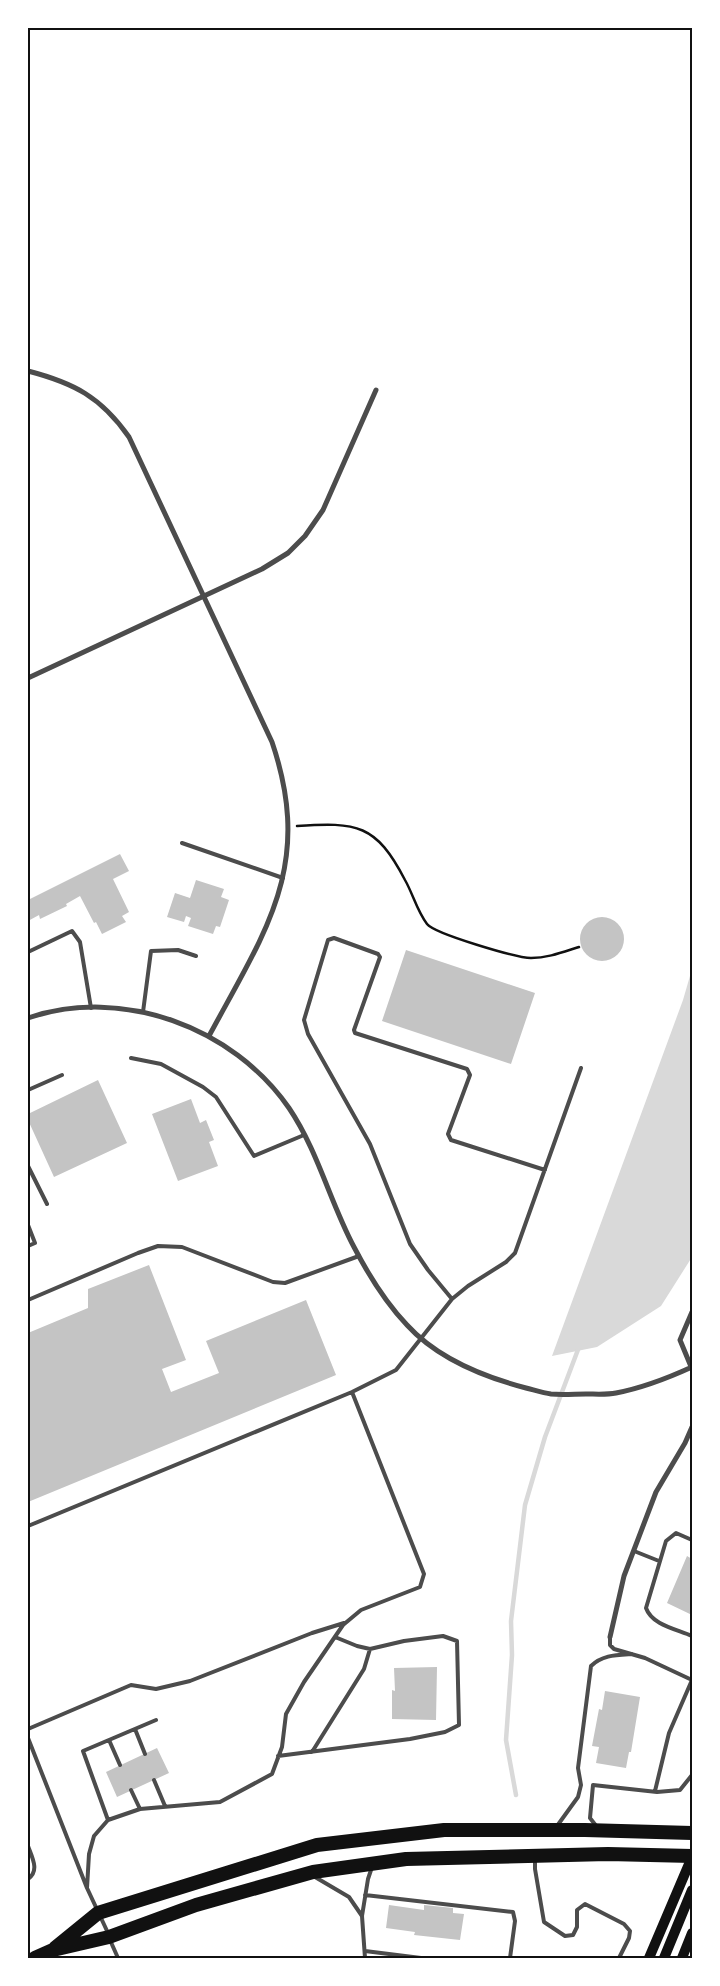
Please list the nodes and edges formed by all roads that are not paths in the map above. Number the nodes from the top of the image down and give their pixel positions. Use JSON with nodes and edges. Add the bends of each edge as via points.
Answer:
{"nodes":[{"id":1,"x":28,"y":371,"type":"edge"},
{"id":2,"x":376,"y":390,"type":"dead end"},
{"id":3,"x":204,"y":596,"type":"junction"},
{"id":4,"x":28,"y":678,"type":"edge"},
{"id":5,"x":182,"y":844,"type":"dead end"},
{"id":6,"x":283,"y":878,"type":"junction"},
{"id":7,"x":28,"y":952,"type":"edge"},
{"id":8,"x":196,"y":956,"type":"dead end"},
{"id":9,"x":91,"y":1008,"type":"junction"},
{"id":10,"x":143,"y":1012,"type":"junction"},
{"id":11,"x":28,"y":1018,"type":"edge"},
{"id":12,"x":209,"y":1036,"type":"junction"},
{"id":13,"x":131,"y":1058,"type":"dead end"},
{"id":14,"x":581,"y":1068,"type":"dead end"},
{"id":15,"x":62,"y":1075,"type":"dead end"},
{"id":16,"x":28,"y":1090,"type":"edge"},
{"id":17,"x":304,"y":1134,"type":"junction"},
{"id":18,"x":28,"y":1166,"type":"edge"},
{"id":19,"x":545,"y":1170,"type":"junction"},
{"id":20,"x":47,"y":1204,"type":"dead end"},
{"id":21,"x":28,"y":1225,"type":"edge"},
{"id":22,"x":28,"y":1246,"type":"edge"},
{"id":23,"x":359,"y":1256,"type":"junction"},
{"id":24,"x":452,"y":1299,"type":"junction"},
{"id":25,"x":28,"y":1300,"type":"edge"},
{"id":26,"x":692,"y":1312,"type":"edge"},
{"id":27,"x":421,"y":1337,"type":"junction"},
{"id":28,"x":692,"y":1368,"type":"edge"},
{"id":29,"x":352,"y":1392,"type":"junction"},
{"id":30,"x":692,"y":1427,"type":"edge"},
{"id":31,"x":28,"y":1526,"type":"edge"},
{"id":32,"x":692,"y":1540,"type":"edge"},
{"id":33,"x":634,"y":1551,"type":"junction"},
{"id":34,"x":659,"y":1561,"type":"junction"},
{"id":35,"x":347,"y":1622,"type":"junction"},
{"id":36,"x":692,"y":1636,"type":"edge"},
{"id":37,"x":335,"y":1637,"type":"junction"},
{"id":38,"x":610,"y":1637,"type":"joint"},
{"id":39,"x":370,"y":1649,"type":"junction"},
{"id":40,"x":632,"y":1654,"type":"junction"},
{"id":41,"x":692,"y":1680,"type":"edge"},
{"id":42,"x":156,"y":1720,"type":"dead end"},
{"id":43,"x":135,"y":1729,"type":"junction"},
{"id":44,"x":28,"y":1730,"type":"edge"},
{"id":45,"x":28,"y":1738,"type":"edge"},
{"id":46,"x":109,"y":1740,"type":"junction"},
{"id":47,"x":312,"y":1752,"type":"junction"},
{"id":48,"x":144,"y":1754,"type":"dead end"},
{"id":49,"x":278,"y":1756,"type":"junction"},
{"id":50,"x":120,"y":1765,"type":"dead end"},
{"id":51,"x":692,"y":1775,"type":"edge"},
{"id":52,"x":154,"y":1780,"type":"dead end"},
{"id":53,"x":131,"y":1790,"type":"dead end"},
{"id":54,"x":655,"y":1791,"type":"junction"},
{"id":55,"x":165,"y":1806,"type":"junction"},
{"id":56,"x":140,"y":1809,"type":"junction"},
{"id":57,"x":108,"y":1820,"type":"junction"},
{"id":58,"x":554,"y":1830,"type":"junction"},
{"id":59,"x":600,"y":1830,"type":"junction"},
{"id":60,"x":692,"y":1833,"type":"edge"},
{"id":61,"x":28,"y":1846,"type":"edge"},
{"id":62,"x":536,"y":1856,"type":"junction"},
{"id":63,"x":692,"y":1857,"type":"edge"},
{"id":64,"x":373,"y":1864,"type":"junction"},
{"id":65,"x":308,"y":1873,"type":"junction"},
{"id":66,"x":28,"y":1879,"type":"edge"},
{"id":67,"x":87,"y":1888,"type":"junction"},
{"id":68,"x":692,"y":1890,"type":"edge"},
{"id":69,"x":365,"y":1895,"type":"junction"},
{"id":70,"x":98,"y":1913,"type":"junction"},
{"id":71,"x":362,"y":1916,"type":"junction"},
{"id":72,"x":692,"y":1933,"type":"edge"},
{"id":73,"x":109,"y":1937,"type":"junction"},
{"id":74,"x":53,"y":1950,"type":"junction"},
{"id":75,"x":365,"y":1951,"type":"junction"},
{"id":76,"x":35,"y":1958,"type":"edge"},
{"id":77,"x":118,"y":1958,"type":"edge"},
{"id":78,"x":365,"y":1958,"type":"edge"},
{"id":79,"x":421,"y":1958,"type":"edge"},
{"id":80,"x":510,"y":1958,"type":"edge"},
{"id":81,"x":619,"y":1958,"type":"edge"},
{"id":82,"x":649,"y":1958,"type":"edge"},
{"id":83,"x":664,"y":1958,"type":"edge"},
{"id":84,"x":682,"y":1958,"type":"edge"}],
"edges":[{"from":1,"to":3,"type":"street","via":[[67,382],[86,392],[117,420],[136,449]]},
{"from":2,"to":3,"type":"street","via":[[323,510],[305,536],[278,560]]},
{"from":3,"to":4,"type":"street"},
{"from":3,"to":6,"type":"street","via":[[272,742],[285,788],[288,848]]},
{"from":5,"to":6,"type":"lane"},
{"from":6,"to":12,"type":"street","via":[[264,934]]},
{"from":7,"to":9,"type":"lane","via":[[72,931],[80,942]]},
{"from":8,"to":10,"type":"lane","via":[[178,950],[151,951]]},
{"from":9,"to":10,"type":"street"},
{"from":9,"to":11,"type":"street","via":[[56,1011]]},
{"from":10,"to":12,"type":"street"},
{"from":12,"to":17,"type":"street","via":[[256,1070],[288,1107]]},
{"from":13,"to":17,"type":"lane","via":[[161,1064],[216,1097],[254,1156]]},
{"from":14,"to":19,"type":"lane"},
{"from":15,"to":16,"type":"lane"},
{"from":17,"to":23,"type":"street"},
{"from":18,"to":20,"type":"lane"},
{"from":19,"to":24,"type":"lane","via":[[515,1253]]},
{"from":19,"to":24,"type":"lane","via":[[451,1140],[448,1134],[470,1075],[467,1069],[355,1033],[380,957],[334,938],[328,940],[304,1020],[308,1034],[370,1144],[410,1244]]},
{"from":21,"to":22,"type":"lane","via":[[35,1243]]},
{"from":23,"to":25,"type":"lane","via":[[285,1283],[273,1282],[182,1248],[158,1246]]},
{"from":23,"to":27,"type":"street","via":[[407,1326]]},
{"from":24,"to":27,"type":"lane"},
{"from":26,"to":28,"type":"street","via":[[680,1340]]},
{"from":27,"to":28,"type":"street","via":[[444,1356],[498,1381],[551,1394],[614,1394],[659,1382]]},
{"from":27,"to":29,"type":"lane","via":[[396,1370]]},
{"from":29,"to":31,"type":"lane"},
{"from":29,"to":35,"type":"lane","via":[[424,1574],[420,1587],[361,1610]]},
{"from":30,"to":33,"type":"street","via":[[686,1443],[656,1492]]},
{"from":32,"to":34,"type":"lane","via":[[676,1533],[671,1535]]},
{"from":33,"to":34,"type":"lane"},
{"from":33,"to":38,"type":"street","via":[[624,1576]]},
{"from":34,"to":36,"type":"lane","via":[[646,1608],[649,1616]]},
{"from":35,"to":37,"type":"lane"},
{"from":35,"to":44,"type":"lane","via":[[190,1681],[156,1688],[131,1685]]},
{"from":37,"to":39,"type":"lane"},
{"from":37,"to":49,"type":"lane","via":[[286,1714]]},
{"from":38,"to":40,"type":"lane","via":[[610,1645],[614,1649]]},
{"from":39,"to":47,"type":"lane","via":[[364,1669]]},
{"from":39,"to":47,"type":"lane","via":[[443,1636],[457,1642],[459,1725],[445,1732],[410,1739]]},
{"from":40,"to":41,"type":"lane"},
{"from":40,"to":58,"type":"lane","via":[[597,1659],[590,1666],[578,1768],[581,1785],[578,1797]]},
{"from":41,"to":54,"type":"lane","via":[[669,1734]]},
{"from":42,"to":43,"type":"lane"},
{"from":43,"to":46,"type":"lane"},
{"from":43,"to":48,"type":"lane"},
{"from":45,"to":67,"type":"lane"},
{"from":46,"to":50,"type":"lane"},
{"from":46,"to":57,"type":"lane","via":[[83,1751]]},
{"from":47,"to":49,"type":"lane"},
{"from":49,"to":55,"type":"lane","via":[[272,1774],[220,1802]]},
{"from":51,"to":54,"type":"lane","via":[[680,1790]]},
{"from":52,"to":55,"type":"lane"},
{"from":53,"to":56,"type":"lane"},
{"from":54,"to":59,"type":"lane","via":[[593,1784],[590,1818]]},
{"from":55,"to":56,"type":"lane"},
{"from":56,"to":57,"type":"lane"},
{"from":57,"to":67,"type":"lane","via":[[94,1836],[89,1854]]},
{"from":58,"to":59,"type":"highway"},
{"from":58,"to":70,"type":"highway","via":[[444,1830],[317,1845]]},
{"from":59,"to":60,"type":"highway"},
{"from":61,"to":66,"type":"lane","via":[[35,1863]]},
{"from":62,"to":63,"type":"highway"},
{"from":62,"to":64,"type":"highway","via":[[406,1859]]},
{"from":62,"to":81,"type":"lane","via":[[535,1869],[544,1922],[564,1936],[573,1935],[577,1927],[577,1910],[585,1904],[624,1924],[630,1931]]},
{"from":63,"to":82,"type":"main road"},
{"from":64,"to":65,"type":"highway"},
{"from":64,"to":69,"type":"lane"},
{"from":65,"to":71,"type":"lane","via":[[349,1897]]},
{"from":65,"to":73,"type":"highway","via":[[196,1905]]},
{"from":67,"to":70,"type":"lane"},
{"from":68,"to":83,"type":"main road"},
{"from":69,"to":71,"type":"lane"},
{"from":69,"to":80,"type":"lane","via":[[513,1912],[515,1921]]},
{"from":70,"to":73,"type":"lane"},
{"from":70,"to":74,"type":"highway"},
{"from":71,"to":75,"type":"lane"},
{"from":72,"to":84,"type":"main road"},
{"from":73,"to":74,"type":"highway"},
{"from":73,"to":77,"type":"lane"},
{"from":74,"to":76,"type":"highway"},
{"from":75,"to":78,"type":"lane"},
{"from":75,"to":79,"type":"lane"}]}
